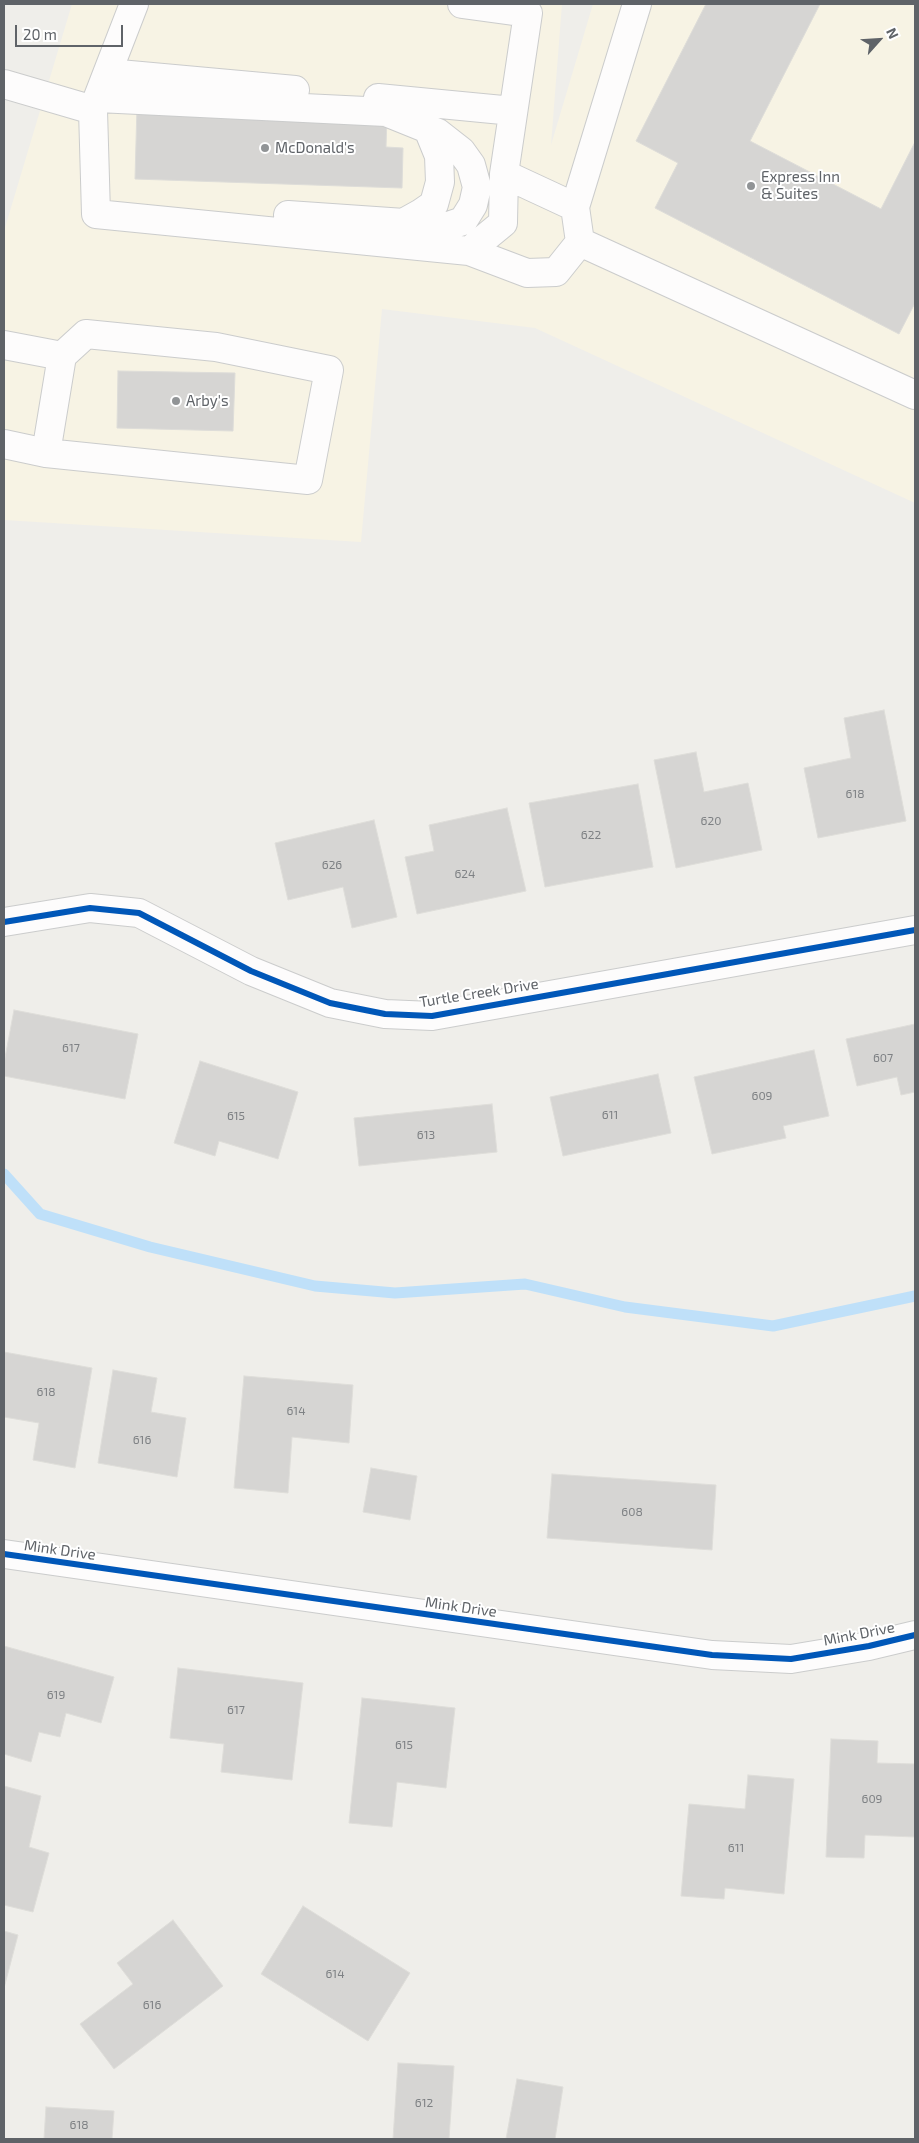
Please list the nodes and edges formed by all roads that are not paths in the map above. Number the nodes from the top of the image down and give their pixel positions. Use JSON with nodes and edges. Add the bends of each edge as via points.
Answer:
{"nodes":[{"id":1,"x":134,"y":4,"type":"edge"},
{"id":2,"x":462,"y":4,"type":"edge"},
{"id":3,"x":637,"y":4,"type":"edge"},
{"id":4,"x":108,"y":72,"type":"junction"},
{"id":5,"x":4,"y":84,"type":"edge"},
{"id":6,"x":95,"y":104,"type":"junction"},
{"id":7,"x":513,"y":111,"type":"junction"},
{"id":8,"x":428,"y":129,"type":"junction"},
{"id":9,"x":504,"y":174,"type":"junction"},
{"id":10,"x":575,"y":207,"type":"junction"},
{"id":11,"x":403,"y":223,"type":"junction"},
{"id":12,"x":225,"y":227,"type":"junction"},
{"id":13,"x":580,"y":242,"type":"junction"},
{"id":14,"x":469,"y":251,"type":"junction"},
{"id":15,"x":4,"y":344,"type":"edge"},
{"id":16,"x":62,"y":356,"type":"junction"},
{"id":17,"x":915,"y":395,"type":"edge"},
{"id":18,"x":4,"y":444,"type":"edge"},
{"id":19,"x":46,"y":453,"type":"junction"},
{"id":20,"x":4,"y":922,"type":"edge"},
{"id":21,"x":915,"y":930,"type":"edge"},
{"id":22,"x":4,"y":1554,"type":"edge"},
{"id":23,"x":915,"y":1636,"type":"edge"}],
"edges":[{"from":1,"to":4,"type":"street"},
{"from":2,"to":7,"type":"street","via":[[528,12]]},
{"from":3,"to":10,"type":"street"},
{"from":4,"to":6,"type":"street"},
{"from":4,"to":7,"type":"street"},
{"from":5,"to":6,"type":"street"},
{"from":6,"to":8,"type":"street","via":[[386,112]]},
{"from":6,"to":12,"type":"street","via":[[96,214]]},
{"from":7,"to":9,"type":"street"},
{"from":8,"to":11,"type":"street","via":[[439,156],[440,182],[434,204]]},
{"from":8,"to":11,"type":"street","via":[[462,151],[471,164],[477,187],[473,205],[463,221],[448,226]]},
{"from":9,"to":10,"type":"street"},
{"from":9,"to":14,"type":"street","via":[[503,223]]},
{"from":10,"to":13,"type":"street"},
{"from":11,"to":12,"type":"street","via":[[260,213]]},
{"from":12,"to":14,"type":"street"},
{"from":13,"to":14,"type":"street","via":[[556,272],[527,274]]},
{"from":13,"to":17,"type":"street"},
{"from":15,"to":16,"type":"street"},
{"from":16,"to":19,"type":"street"},
{"from":16,"to":19,"type":"street","via":[[86,334],[216,347],[328,370],[308,480]]},
{"from":18,"to":19,"type":"street"},
{"from":20,"to":21,"type":"street","name":"Turtle Creek Drive","via":[[90,908],[139,913],[251,971],[330,1003],[385,1014],[432,1016]]},
{"from":22,"to":23,"type":"street","name":"Mink Drive","via":[[712,1655],[791,1658]]}]}
